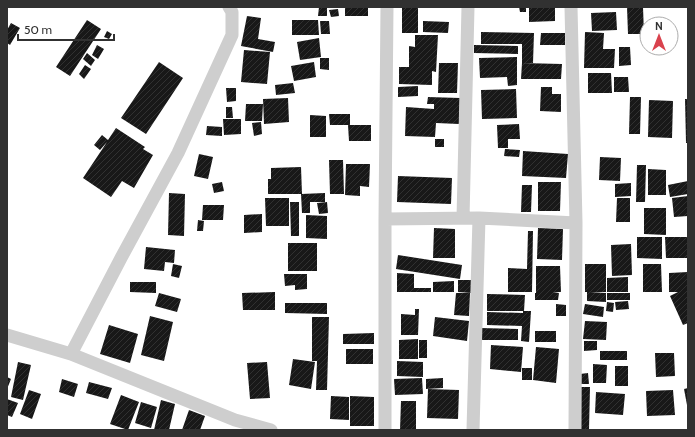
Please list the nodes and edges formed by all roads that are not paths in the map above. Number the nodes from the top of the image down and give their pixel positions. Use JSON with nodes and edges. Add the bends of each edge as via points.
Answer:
{"nodes":[{"id":1,"x":229,"y":7,"type":"edge"},
{"id":2,"x":387,"y":7,"type":"edge"},
{"id":3,"x":468,"y":7,"type":"edge"},
{"id":4,"x":571,"y":7,"type":"edge"},
{"id":5,"x":463,"y":218,"type":"junction"},
{"id":6,"x":479,"y":218,"type":"junction"},
{"id":7,"x":385,"y":219,"type":"junction"},
{"id":8,"x":576,"y":223,"type":"junction"},
{"id":9,"x":7,"y":335,"type":"edge"},
{"id":10,"x":71,"y":354,"type":"junction"},
{"id":11,"x":271,"y":430,"type":"edge"},
{"id":12,"x":385,"y":430,"type":"edge"},
{"id":13,"x":473,"y":430,"type":"edge"},
{"id":14,"x":575,"y":430,"type":"edge"}],
"edges":[{"from":1,"to":10,"type":"street","via":[[232,12],[232,35],[178,153]]},
{"from":2,"to":7,"type":"street"},
{"from":3,"to":5,"type":"street"},
{"from":4,"to":8,"type":"street"},
{"from":5,"to":6,"type":"street"},
{"from":5,"to":7,"type":"street"},
{"from":6,"to":8,"type":"street"},
{"from":6,"to":13,"type":"street"},
{"from":7,"to":12,"type":"street"},
{"from":8,"to":14,"type":"street"},
{"from":9,"to":10,"type":"street"},
{"from":10,"to":11,"type":"street","via":[[235,420]]}]}
